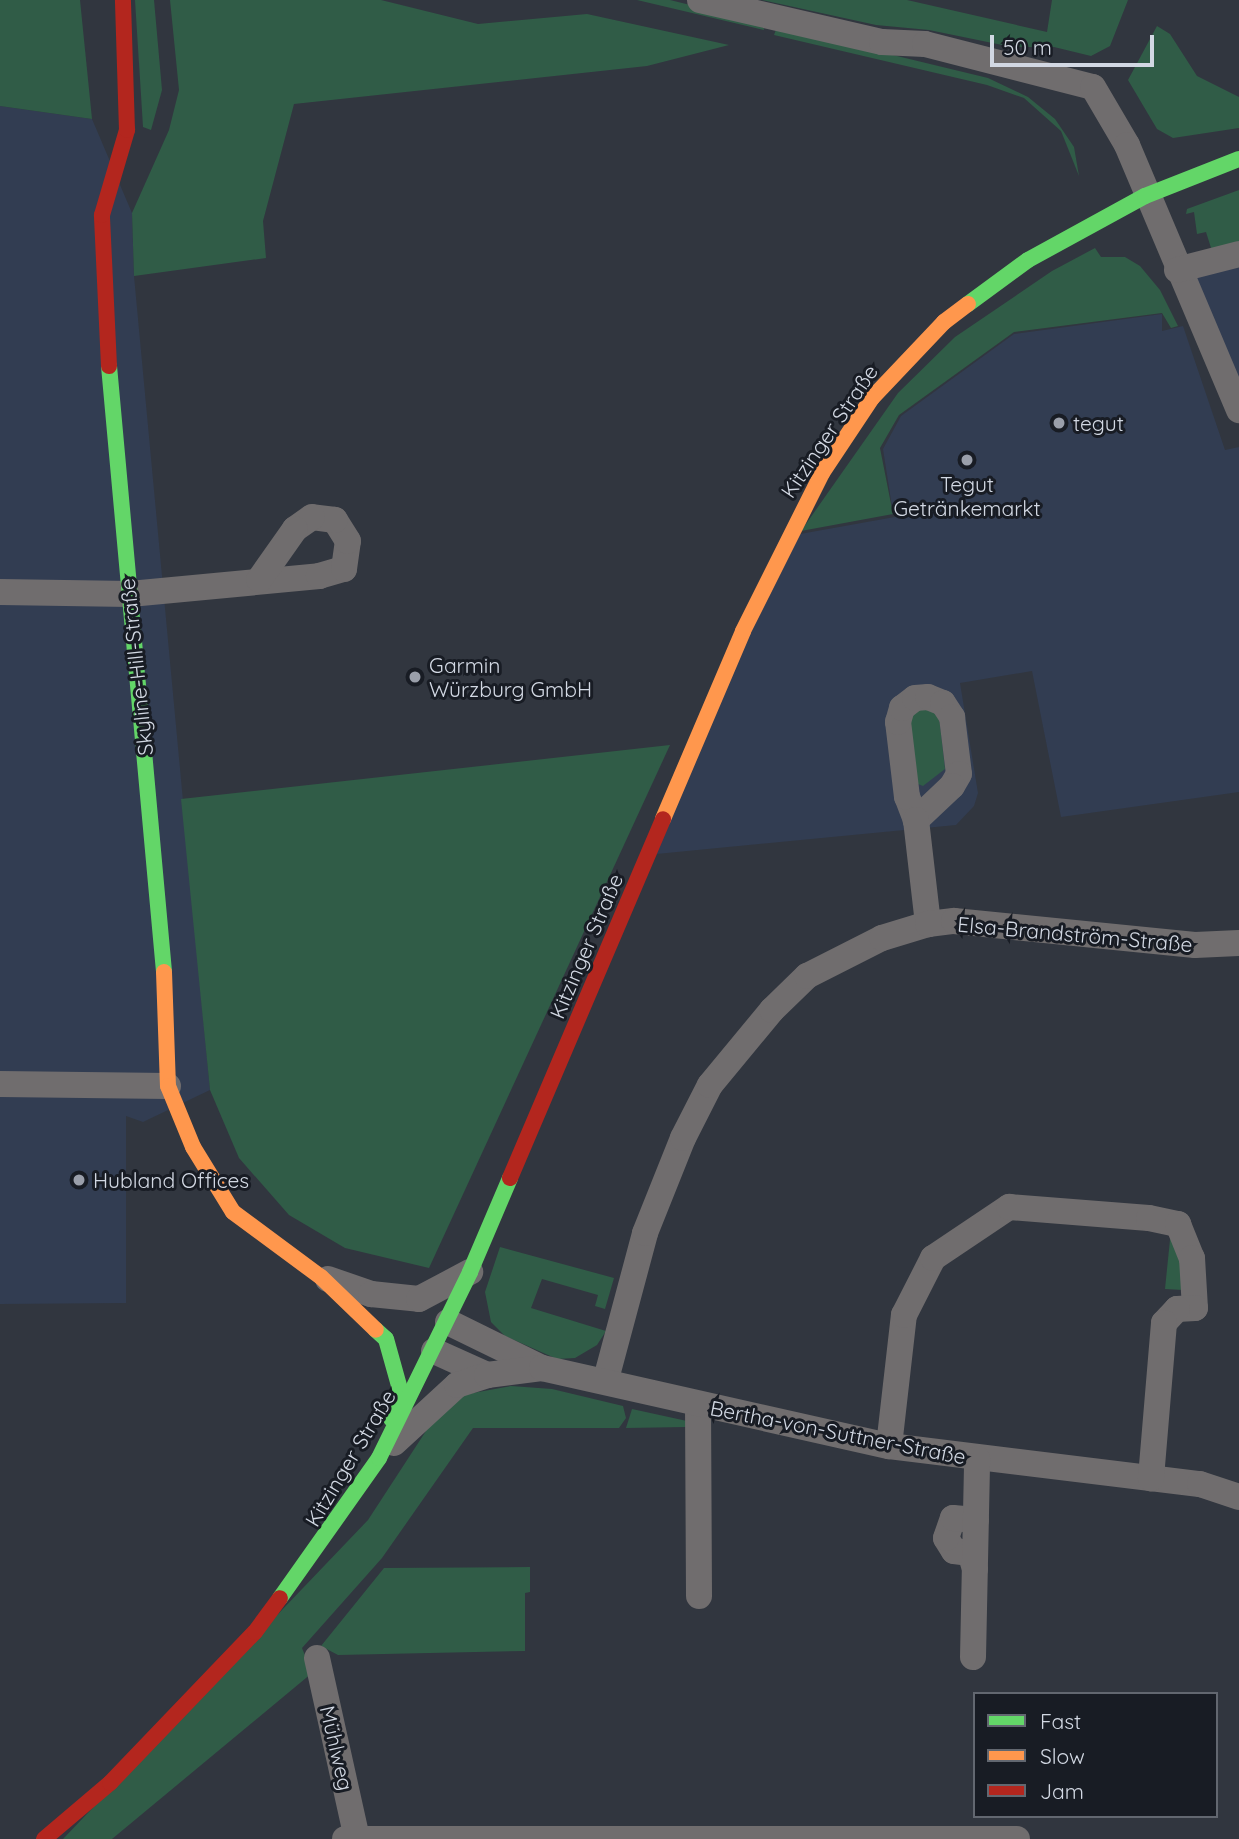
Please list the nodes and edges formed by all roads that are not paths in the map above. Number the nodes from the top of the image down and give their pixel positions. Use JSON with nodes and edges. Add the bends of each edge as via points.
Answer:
{"nodes":[{"id":1,"x":123,"y":0,"type":"edge"},
{"id":2,"x":700,"y":0,"type":"edge"},
{"id":3,"x":1239,"y":159,"type":"edge"},
{"id":4,"x":1145,"y":196,"type":"junction"},
{"id":5,"x":1239,"y":254,"type":"edge"},
{"id":6,"x":1177,"y":270,"type":"junction"},
{"id":7,"x":1239,"y":410,"type":"edge"},
{"id":8,"x":260,"y":580,"type":"dead end"},
{"id":9,"x":0,"y":592,"type":"edge"},
{"id":10,"x":130,"y":594,"type":"junction"},
{"id":11,"x":916,"y":820,"type":"dead end"},
{"id":12,"x":928,"y":924,"type":"junction"},
{"id":13,"x":1234,"y":941,"type":"edge"},
{"id":14,"x":0,"y":1084,"type":"edge"},
{"id":15,"x":168,"y":1086,"type":"junction"},
{"id":16,"x":470,"y":1272,"type":"junction"},
{"id":17,"x":321,"y":1277,"type":"junction"},
{"id":18,"x":448,"y":1322,"type":"junction"},
{"id":19,"x":434,"y":1351,"type":"junction"},
{"id":20,"x":542,"y":1368,"type":"junction"},
{"id":21,"x":487,"y":1375,"type":"junction"},
{"id":22,"x":606,"y":1379,"type":"junction"},
{"id":23,"x":698,"y":1404,"type":"junction"},
{"id":24,"x":889,"y":1446,"type":"junction"},
{"id":25,"x":379,"y":1458,"type":"junction"},
{"id":26,"x":977,"y":1459,"type":"junction"},
{"id":27,"x":1151,"y":1478,"type":"junction"},
{"id":28,"x":1239,"y":1497,"type":"edge"},
{"id":29,"x":699,"y":1595,"type":"dead end"},
{"id":30,"x":317,"y":1657,"type":"dead end"},
{"id":31,"x":974,"y":1657,"type":"dead end"},
{"id":32,"x":353,"y":1838,"type":"edge"},
{"id":33,"x":44,"y":1839,"type":"edge"},
{"id":34,"x":1017,"y":1839,"type":"edge"}],
"edges":[{"from":1,"to":10,"type":"street","name":"Skyline-Hill-Straße","via":[[127,130],[102,215],[101,252]]},
{"from":2,"to":4,"type":"street","via":[[882,42],[925,44],[1093,87],[1117,125]]},
{"from":3,"to":4,"type":"street","name":"Kitzinger Straße"},
{"from":4,"to":6,"type":"street"},
{"from":4,"to":16,"type":"street","name":"Kitzinger Straße","via":[[1028,260],[944,322],[872,398],[822,472],[743,631]]},
{"from":5,"to":6,"type":"street"},
{"from":6,"to":7,"type":"street"},
{"from":8,"to":10,"type":"street"},
{"from":9,"to":10,"type":"street"},
{"from":10,"to":15,"type":"street","name":"Skyline-Hill-Straße","via":[[168,1008]]},
{"from":11,"to":12,"type":"street"},
{"from":12,"to":13,"type":"street","name":"Elsa-Brandström-Straße","via":[[954,921],[1195,945]]},
{"from":12,"to":22,"type":"street","name":"Elsa-Brandström-Straße","via":[[882,938],[807,976],[772,1010],[710,1085],[656,1202]]},
{"from":14,"to":15,"type":"street"},
{"from":15,"to":17,"type":"street","name":"Skyline-Hill-Straße","via":[[193,1147],[233,1212]]},
{"from":16,"to":17,"type":"street","name":"Skyline-Hill-Straße","via":[[419,1299],[371,1294]]},
{"from":16,"to":18,"type":"street","name":"Kitzinger Straße"},
{"from":17,"to":25,"type":"street","name":"Skyline-Hill-Straße","via":[[386,1339],[400,1389]]},
{"from":18,"to":19,"type":"street","name":"Kitzinger Straße"},
{"from":18,"to":20,"type":"street","name":"Bertha-von-Suttner-Straße"},
{"from":19,"to":21,"type":"street"},
{"from":19,"to":25,"type":"street","name":"Kitzinger Straße"},
{"from":20,"to":21,"type":"street","name":"Bertha-von-Suttner-Straße"},
{"from":20,"to":22,"type":"street","name":"Bertha-von-Suttner-Straße"},
{"from":21,"to":25,"type":"street","name":"Bertha-von-Suttner-Straße","via":[[457,1385]]},
{"from":22,"to":23,"type":"street","name":"Bertha-von-Suttner-Straße"},
{"from":23,"to":24,"type":"street","name":"Bertha-von-Suttner-Straße"},
{"from":23,"to":29,"type":"street","name":"Bertha-von-Suttner-Straße"},
{"from":24,"to":26,"type":"street","name":"Bertha-von-Suttner-Straße"},
{"from":24,"to":27,"type":"street","via":[[904,1315],[933,1258],[1009,1207],[1149,1218],[1178,1224],[1192,1258],[1195,1308],[1177,1309],[1164,1323]]},
{"from":25,"to":33,"type":"street","name":"Kitzinger Straße","via":[[255,1632],[110,1783]]},
{"from":26,"to":27,"type":"street","name":"Bertha-von-Suttner-Straße"},
{"from":26,"to":31,"type":"street","name":"Bertha-von-Suttner-Straße"},
{"from":27,"to":28,"type":"street","name":"Bertha-von-Suttner-Straße","via":[[1200,1484]]},
{"from":30,"to":32,"type":"street","name":"Mühlweg"},
{"from":32,"to":34,"type":"street"}]}
